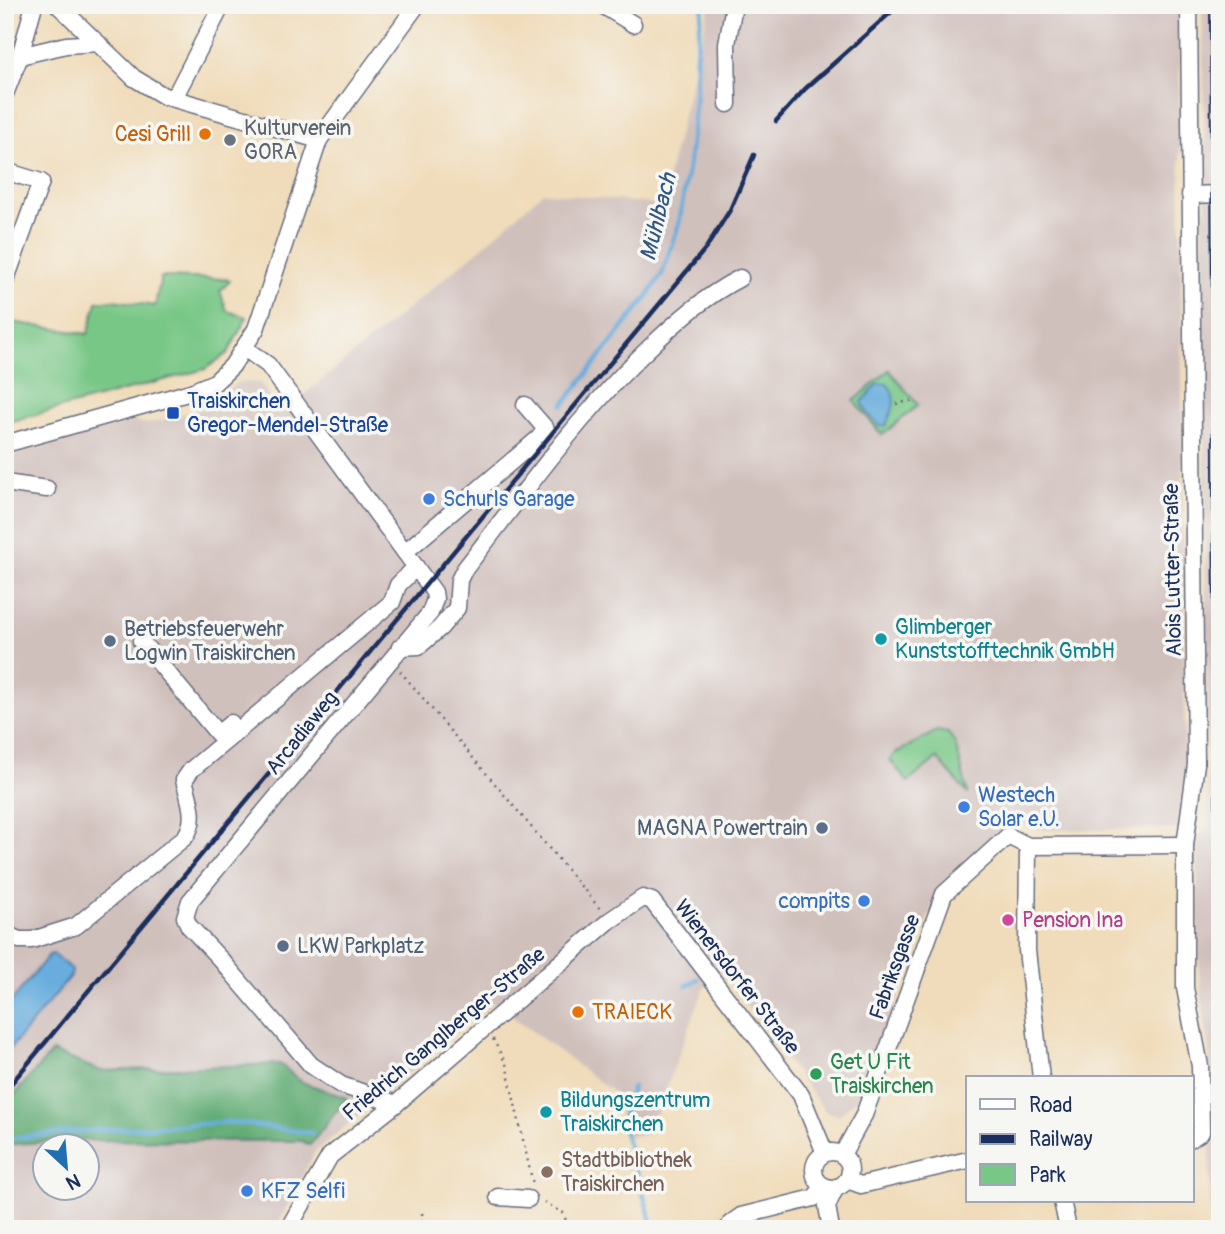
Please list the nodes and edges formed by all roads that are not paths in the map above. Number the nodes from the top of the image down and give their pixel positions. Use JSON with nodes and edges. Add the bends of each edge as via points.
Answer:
{"nodes":[{"id":1,"x":34,"y":5,"type":"edge"},
{"id":2,"x":58,"y":5,"type":"edge"},
{"id":3,"x":222,"y":5,"type":"edge"},
{"id":4,"x":417,"y":5,"type":"edge"},
{"id":5,"x":603,"y":5,"type":"edge"},
{"id":6,"x":734,"y":5,"type":"edge"},
{"id":7,"x":1189,"y":5,"type":"edge"},
{"id":8,"x":633,"y":24,"type":"dead end"},
{"id":9,"x":98,"y":43,"type":"junction"},
{"id":10,"x":20,"y":56,"type":"junction"},
{"id":11,"x":5,"y":94,"type":"edge"},
{"id":12,"x":174,"y":98,"type":"junction"},
{"id":13,"x":728,"y":104,"type":"dead end"},
{"id":14,"x":319,"y":140,"type":"junction"},
{"id":15,"x":6,"y":174,"type":"edge"},
{"id":16,"x":1220,"y":194,"type":"edge"},
{"id":17,"x":1190,"y":195,"type":"junction"},
{"id":18,"x":740,"y":278,"type":"dead end"},
{"id":19,"x":5,"y":282,"type":"edge"},
{"id":20,"x":244,"y":348,"type":"junction"},
{"id":21,"x":525,"y":405,"type":"dead end"},
{"id":22,"x":5,"y":444,"type":"edge"},
{"id":23,"x":5,"y":483,"type":"edge"},
{"id":24,"x":47,"y":489,"type":"dead end"},
{"id":25,"x":405,"y":552,"type":"junction"},
{"id":26,"x":416,"y":567,"type":"junction"},
{"id":27,"x":398,"y":585,"type":"junction"},
{"id":28,"x":141,"y":641,"type":"dead end"},
{"id":29,"x":395,"y":653,"type":"junction"},
{"id":30,"x":1185,"y":845,"type":"junction"},
{"id":31,"x":1028,"y":846,"type":"junction"},
{"id":32,"x":652,"y":901,"type":"joint"},
{"id":33,"x":5,"y":929,"type":"edge"},
{"id":34,"x":1041,"y":1076,"type":"edge"},
{"id":35,"x":396,"y":1104,"type":"junction"},
{"id":36,"x":1196,"y":1135,"type":"edge"},
{"id":37,"x":825,"y":1153,"type":"junction"},
{"id":38,"x":842,"y":1155,"type":"junction"},
{"id":39,"x":966,"y":1160,"type":"edge"},
{"id":40,"x":836,"y":1185,"type":"junction"},
{"id":41,"x":533,"y":1194,"type":"road end"},
{"id":42,"x":498,"y":1197,"type":"dead end"},
{"id":43,"x":1062,"y":1202,"type":"edge"},
{"id":44,"x":288,"y":1229,"type":"edge"},
{"id":45,"x":728,"y":1229,"type":"edge"},
{"id":46,"x":831,"y":1229,"type":"edge"},
{"id":47,"x":1068,"y":1229,"type":"edge"}],
"edges":[{"from":1,"to":10,"type":"street"},
{"from":2,"to":9,"type":"street"},
{"from":3,"to":12,"type":"street"},
{"from":4,"to":14,"type":"street"},
{"from":5,"to":8,"type":"street"},
{"from":6,"to":13,"type":"street","via":[[727,44]]},
{"from":7,"to":17,"type":"street","name":"Alois Lutter-Straße"},
{"from":9,"to":10,"type":"street"},
{"from":9,"to":12,"type":"street","via":[[134,78]]},
{"from":10,"to":11,"type":"street"},
{"from":12,"to":14,"type":"street"},
{"from":14,"to":20,"type":"street","via":[[256,329]]},
{"from":15,"to":19,"type":"street","via":[[41,182]]},
{"from":16,"to":17,"type":"street"},
{"from":17,"to":30,"type":"street","name":"Alois Lutter-Straße","via":[[1196,765]]},
{"from":18,"to":29,"type":"street","via":[[678,321],[616,380],[464,570],[457,608],[419,646]]},
{"from":20,"to":22,"type":"street","via":[[215,382],[191,392]]},
{"from":20,"to":25,"type":"street","name":"Arcadiaweg","via":[[268,365]]},
{"from":21,"to":25,"type":"street","via":[[546,429],[539,438]]},
{"from":23,"to":24,"type":"street"},
{"from":25,"to":26,"type":"street","name":"Arcadiaweg"},
{"from":26,"to":27,"type":"street"},
{"from":26,"to":29,"type":"street","name":"Arcadiaweg","via":[[435,599],[430,613]]},
{"from":27,"to":28,"type":"street","via":[[218,734]]},
{"from":27,"to":33,"type":"street","via":[[392,602],[191,770],[184,779],[192,821],[185,837],[76,926],[32,940],[19,940]]},
{"from":29,"to":35,"type":"street","name":"Arcadiaweg","via":[[190,901],[185,918],[312,1065],[341,1085]]},
{"from":30,"to":31,"type":"street"},
{"from":30,"to":36,"type":"street","name":"Alois Lutter-Straße","via":[[1185,988],[1200,1066]]},
{"from":31,"to":34,"type":"street","via":[[1027,950]]},
{"from":31,"to":38,"type":"street","name":"Fabriksgasse","via":[[1008,836],[944,894],[864,1115]]},
{"from":32,"to":35,"type":"street","name":"Friedrich Ganglberger-Straße","via":[[643,898],[610,921]]},
{"from":32,"to":37,"type":"street","name":"Wienersdorfer Straße","via":[[801,1095]]},
{"from":35,"to":44,"type":"street","name":"Friedrich Ganglberger-Straße","via":[[330,1156]]},
{"from":37,"to":38,"type":"street"},
{"from":37,"to":40,"type":"street","via":[[815,1162],[815,1176]]},
{"from":38,"to":40,"type":"street","via":[[850,1167]]},
{"from":39,"to":40,"type":"street","via":[[862,1185]]},
{"from":40,"to":45,"type":"street","via":[[814,1198],[741,1216]]},
{"from":40,"to":46,"type":"street","via":[[827,1206]]},
{"from":41,"to":42,"type":"street"},
{"from":43,"to":47,"type":"street"}]}
